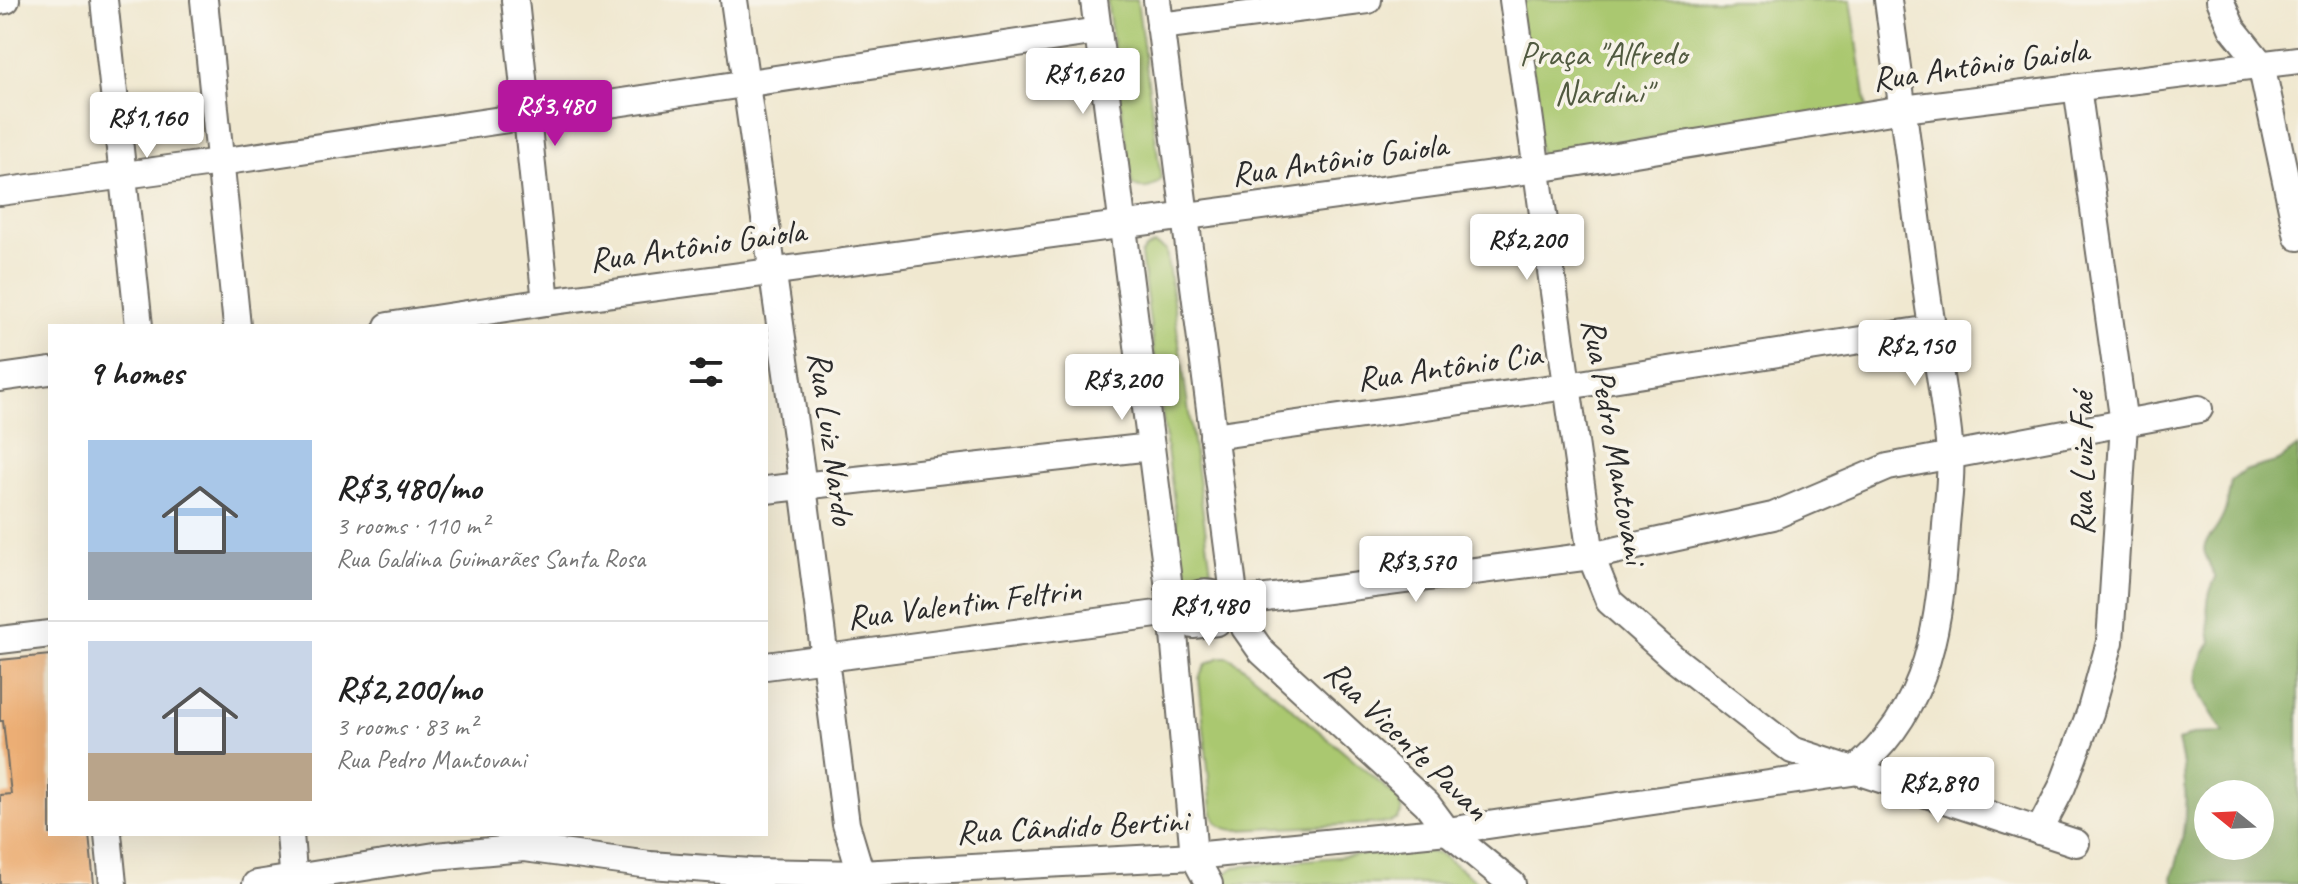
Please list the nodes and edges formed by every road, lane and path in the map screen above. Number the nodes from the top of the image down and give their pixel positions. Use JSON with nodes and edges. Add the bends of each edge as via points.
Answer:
{"nodes":[{"id":1,"x":6,"y":0,"type":"edge"},
{"id":2,"x":104,"y":0,"type":"edge"},
{"id":3,"x":204,"y":0,"type":"edge"},
{"id":4,"x":515,"y":0,"type":"edge"},
{"id":5,"x":734,"y":0,"type":"edge"},
{"id":6,"x":1094,"y":0,"type":"edge"},
{"id":7,"x":1157,"y":0,"type":"edge"},
{"id":8,"x":1368,"y":0,"type":"edge"},
{"id":9,"x":1513,"y":0,"type":"edge"},
{"id":10,"x":1888,"y":0,"type":"edge"},
{"id":11,"x":2220,"y":0,"type":"edge"},
{"id":12,"x":0,"y":1,"type":"edge"},
{"id":13,"x":1160,"y":26,"type":"junction"},
{"id":14,"x":1098,"y":31,"type":"junction"},
{"id":15,"x":2298,"y":60,"type":"edge"},
{"id":16,"x":2261,"y":64,"type":"junction"},
{"id":17,"x":746,"y":83,"type":"junction"},
{"id":18,"x":2077,"y":87,"type":"junction"},
{"id":19,"x":1903,"y":109,"type":"junction"},
{"id":20,"x":527,"y":116,"type":"junction"},
{"id":21,"x":220,"y":162,"type":"junction"},
{"id":22,"x":1537,"y":169,"type":"junction"},
{"id":23,"x":123,"y":174,"type":"junction"},
{"id":24,"x":0,"y":192,"type":"edge"},
{"id":25,"x":1184,"y":216,"type":"junction"},
{"id":26,"x":1123,"y":226,"type":"junction"},
{"id":27,"x":2298,"y":237,"type":"edge"},
{"id":28,"x":773,"y":271,"type":"junction"},
{"id":29,"x":546,"y":302,"type":"junction"},
{"id":30,"x":139,"y":324,"type":"edge"},
{"id":31,"x":237,"y":324,"type":"edge"},
{"id":32,"x":401,"y":324,"type":"edge"},
{"id":33,"x":1931,"y":329,"type":"junction"},
{"id":34,"x":48,"y":371,"type":"edge"},
{"id":35,"x":0,"y":378,"type":"edge"},
{"id":36,"x":1567,"y":386,"type":"junction"},
{"id":37,"x":2199,"y":409,"type":"dead end"},
{"id":38,"x":2124,"y":424,"type":"junction"},
{"id":39,"x":1213,"y":436,"type":"junction"},
{"id":40,"x":1151,"y":447,"type":"junction"},
{"id":41,"x":1951,"y":455,"type":"junction"},
{"id":42,"x":803,"y":486,"type":"junction"},
{"id":43,"x":768,"y":490,"type":"edge"},
{"id":44,"x":1591,"y":556,"type":"junction"},
{"id":45,"x":1235,"y":602,"type":"junction"},
{"id":46,"x":1172,"y":612,"type":"junction"},
{"id":47,"x":48,"y":634,"type":"edge"},
{"id":48,"x":0,"y":640,"type":"edge"},
{"id":49,"x":824,"y":657,"type":"junction"},
{"id":50,"x":768,"y":666,"type":"edge"},
{"id":51,"x":1852,"y":772,"type":"junction"},
{"id":52,"x":1447,"y":831,"type":"junction"},
{"id":53,"x":2039,"y":831,"type":"junction"},
{"id":54,"x":108,"y":836,"type":"edge"},
{"id":55,"x":290,"y":836,"type":"edge"},
{"id":56,"x":2076,"y":843,"type":"dead end"},
{"id":57,"x":1194,"y":856,"type":"junction"},
{"id":58,"x":862,"y":879,"type":"edge"},
{"id":59,"x":294,"y":882,"type":"edge"},
{"id":60,"x":113,"y":884,"type":"edge"},
{"id":61,"x":256,"y":884,"type":"edge"},
{"id":62,"x":1209,"y":884,"type":"edge"},
{"id":63,"x":1512,"y":884,"type":"edge"}],
"edges":[{"from":1,"to":12,"type":"street"},
{"from":2,"to":23,"type":"street"},
{"from":3,"to":21,"type":"street"},
{"from":4,"to":20,"type":"street"},
{"from":5,"to":17,"type":"street","name":"Rua Luiz Nardo"},
{"from":6,"to":14,"type":"street"},
{"from":7,"to":13,"type":"street","name":"Rua Vicente Pavan"},
{"from":8,"to":13,"type":"street"},
{"from":9,"to":22,"type":"street","name":"Rua Pedro Mantovani"},
{"from":10,"to":19,"type":"street"},
{"from":11,"to":16,"type":"street","via":[[2232,28]]},
{"from":13,"to":25,"type":"street","name":"Rua Vicente Pavan"},
{"from":14,"to":17,"type":"street"},
{"from":14,"to":26,"type":"street"},
{"from":15,"to":16,"type":"street","name":"Rua Antônio Gaiola"},
{"from":16,"to":18,"type":"street","name":"Rua Antônio Gaiola"},
{"from":16,"to":27,"type":"street"},
{"from":17,"to":20,"type":"street"},
{"from":17,"to":28,"type":"street","name":"Rua Luiz Nardo"},
{"from":18,"to":19,"type":"street","name":"Rua Antônio Gaiola"},
{"from":18,"to":38,"type":"street","name":"Rua Luiz Faé"},
{"from":19,"to":22,"type":"street","name":"Rua Antônio Gaiola"},
{"from":19,"to":33,"type":"street"},
{"from":20,"to":21,"type":"street"},
{"from":20,"to":29,"type":"street"},
{"from":21,"to":23,"type":"street"},
{"from":21,"to":31,"type":"street"},
{"from":22,"to":25,"type":"street","name":"Rua Antônio Gaiola"},
{"from":22,"to":36,"type":"street","name":"Rua Pedro Mantovani"},
{"from":23,"to":24,"type":"street"},
{"from":23,"to":30,"type":"street"},
{"from":25,"to":26,"type":"street","name":"Rua Antônio Gaiola"},
{"from":25,"to":39,"type":"street","name":"Rua Vicente Pavan"},
{"from":26,"to":28,"type":"street","name":"Rua Antônio Gaiola"},
{"from":26,"to":40,"type":"street"},
{"from":28,"to":29,"type":"street","name":"Rua Antônio Gaiola"},
{"from":28,"to":42,"type":"street","name":"Rua Luiz Nardo"},
{"from":29,"to":32,"type":"street","name":"Rua Antônio Gaiola"},
{"from":33,"to":36,"type":"street","name":"Rua Antônio Cia"},
{"from":33,"to":41,"type":"street"},
{"from":34,"to":35,"type":"street"},
{"from":36,"to":39,"type":"street","name":"Rua Antônio Cia"},
{"from":36,"to":44,"type":"street","name":"Rua Pedro Mantovani"},
{"from":37,"to":38,"type":"street","name":"Rua Valentim Feltrin"},
{"from":38,"to":41,"type":"street","name":"Rua Valentim Feltrin"},
{"from":38,"to":53,"type":"street","name":"Rua Luiz Faé","via":[[2110,642],[2090,713]]},
{"from":39,"to":45,"type":"street","name":"Rua Vicente Pavan"},
{"from":40,"to":42,"type":"street"},
{"from":40,"to":46,"type":"street"},
{"from":41,"to":44,"type":"street","name":"Rua Valentim Feltrin","via":[[1888,467],[1773,516]]},
{"from":41,"to":51,"type":"street","via":[[1936,634],[1919,684],[1892,730]]},
{"from":42,"to":43,"type":"street"},
{"from":42,"to":49,"type":"street","name":"Rua Luiz Nardo"},
{"from":44,"to":45,"type":"street","name":"Rua Valentim Feltrin"},
{"from":44,"to":51,"type":"street","name":"Rua Pedro Mantovani","via":[[1609,601],[1672,657],[1792,750]]},
{"from":45,"to":46,"type":"street","name":"Rua Valentim Feltrin","via":[[1213,591],[1189,596]]},
{"from":45,"to":52,"type":"street","name":"Rua Vicente Pavan","via":[[1262,652],[1427,804]]},
{"from":46,"to":49,"type":"street","name":"Rua Valentim Feltrin"},
{"from":46,"to":57,"type":"street"},
{"from":47,"to":48,"type":"street"},
{"from":49,"to":50,"type":"street","name":"Rua Valentim Feltrin"},
{"from":49,"to":58,"type":"street","name":"Rua Luiz Nardo","via":[[846,824]]},
{"from":51,"to":52,"type":"street","name":"Rua Cândido Bertini"},
{"from":51,"to":53,"type":"street","name":"Rua Pedro Mantovani"},
{"from":52,"to":57,"type":"street","name":"Rua Cândido Bertini"},
{"from":52,"to":63,"type":"street","name":"Rua Vicente Pavan"},
{"from":53,"to":56,"type":"street","name":"Rua Pedro Mantovani"},
{"from":54,"to":60,"type":"street"},
{"from":55,"to":59,"type":"street"},
{"from":57,"to":58,"type":"street","name":"Rua Cândido Bertini"},
{"from":57,"to":62,"type":"street"},
{"from":58,"to":59,"type":"street","name":"Rua Cândido Bertini","via":[[650,865],[524,848],[435,856]]},
{"from":59,"to":61,"type":"street","name":"Rua Cândido Bertini"}]}
